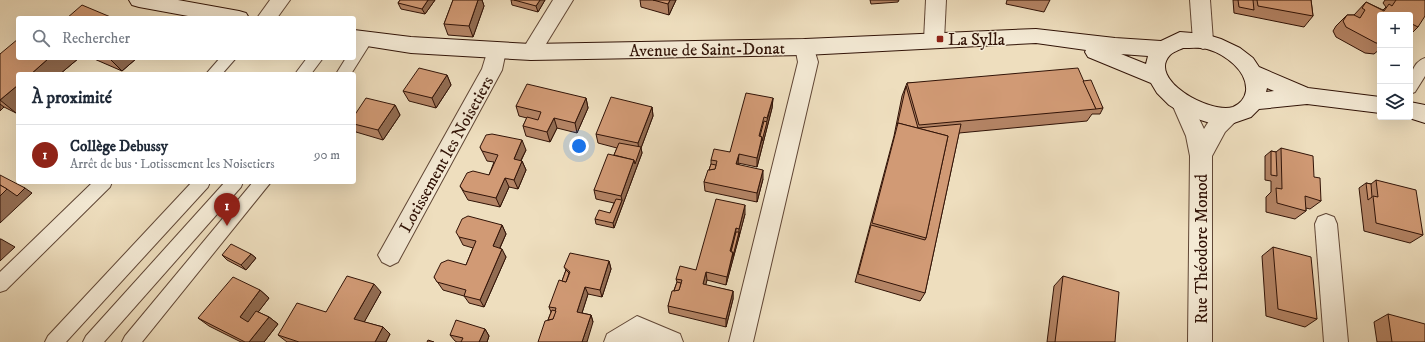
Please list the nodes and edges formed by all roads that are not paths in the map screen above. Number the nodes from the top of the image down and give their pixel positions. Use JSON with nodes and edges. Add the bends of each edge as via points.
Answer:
{"nodes":[{"id":1,"x":139,"y":0,"type":"edge"},
{"id":2,"x":280,"y":0,"type":"edge"},
{"id":3,"x":563,"y":0,"type":"edge"},
{"id":4,"x":936,"y":0,"type":"edge"},
{"id":5,"x":1200,"y":0,"type":"edge"},
{"id":6,"x":228,"y":16,"type":"edge"},
{"id":7,"x":268,"y":16,"type":"edge"},
{"id":8,"x":360,"y":38,"type":"edge"},
{"id":9,"x":934,"y":40,"type":"junction"},
{"id":10,"x":1060,"y":40,"type":"junction"},
{"id":11,"x":1203,"y":41,"type":"junction"},
{"id":12,"x":806,"y":46,"type":"junction"},
{"id":13,"x":356,"y":47,"type":"edge"},
{"id":14,"x":1163,"y":48,"type":"junction"},
{"id":15,"x":496,"y":51,"type":"junction"},
{"id":16,"x":531,"y":52,"type":"junction"},
{"id":17,"x":227,"y":60,"type":"edge"},
{"id":18,"x":314,"y":60,"type":"edge"},
{"id":19,"x":1425,"y":64,"type":"edge"},
{"id":20,"x":215,"y":72,"type":"edge"},
{"id":21,"x":304,"y":72,"type":"edge"},
{"id":22,"x":1252,"y":73,"type":"junction"},
{"id":23,"x":1158,"y":77,"type":"junction"},
{"id":24,"x":1412,"y":84,"type":"edge"},
{"id":25,"x":1307,"y":96,"type":"junction"},
{"id":26,"x":1255,"y":101,"type":"junction"},
{"id":27,"x":1182,"y":104,"type":"junction"},
{"id":28,"x":1377,"y":105,"type":"edge"},
{"id":29,"x":1413,"y":111,"type":"edge"},
{"id":30,"x":1425,"y":114,"type":"edge"},
{"id":31,"x":1228,"y":116,"type":"junction"},
{"id":32,"x":1201,"y":156,"type":"junction"},
{"id":33,"x":102,"y":184,"type":"edge"},
{"id":34,"x":200,"y":184,"type":"edge"},
{"id":35,"x":233,"y":184,"type":"edge"},
{"id":36,"x":261,"y":184,"type":"edge"},
{"id":37,"x":1326,"y":224,"type":"dead end"},
{"id":38,"x":390,"y":255,"type":"dead end"},
{"id":39,"x":0,"y":284,"type":"edge"},
{"id":40,"x":54,"y":342,"type":"edge"},
{"id":41,"x":92,"y":342,"type":"edge"},
{"id":42,"x":131,"y":342,"type":"edge"},
{"id":43,"x":616,"y":342,"type":"edge"},
{"id":44,"x":671,"y":342,"type":"edge"},
{"id":45,"x":741,"y":342,"type":"edge"},
{"id":46,"x":1200,"y":342,"type":"edge"},
{"id":47,"x":1336,"y":342,"type":"edge"}],
"edges":[{"from":1,"to":6,"type":"main road"},
{"from":2,"to":7,"type":"main road"},
{"from":3,"to":16,"type":"main road"},
{"from":4,"to":9,"type":"main road"},
{"from":5,"to":11,"type":"main road"},
{"from":8,"to":13,"type":"lane"},
{"from":8,"to":15,"type":"main road","name":"Avenue de Saint-Donat","via":[[411,45]]},
{"from":9,"to":10,"type":"main road","name":"Avenue de Saint-Donat","via":[[1036,36]]},
{"from":9,"to":12,"type":"main road","name":"Avenue de Saint-Donat"},
{"from":10,"to":14,"type":"main road","name":"Avenue de Saint-Donat"},
{"from":10,"to":23,"type":"main road","name":"Avenue de Saint-Donat","via":[[1115,58]]},
{"from":11,"to":14,"type":"main road","via":[[1180,40]]},
{"from":11,"to":22,"type":"main road","via":[[1232,52]]},
{"from":12,"to":16,"type":"main road","name":"Avenue de Saint-Donat"},
{"from":12,"to":45,"type":"main road","via":[[808,62]]},
{"from":14,"to":23,"type":"main road","via":[[1156,61]]},
{"from":15,"to":16,"type":"main road","name":"Avenue de Saint-Donat"},
{"from":15,"to":38,"type":"main road","name":"Lotissement les Noisetiers","via":[[492,70]]},
{"from":17,"to":20,"type":"lane"},
{"from":18,"to":21,"type":"lane"},
{"from":19,"to":24,"type":"lane"},
{"from":22,"to":25,"type":"main road"},
{"from":22,"to":26,"type":"main road","via":[[1257,88]]},
{"from":23,"to":27,"type":"main road","via":[[1167,92]]},
{"from":25,"to":26,"type":"main road"},
{"from":25,"to":28,"type":"main road"},
{"from":26,"to":31,"type":"main road","via":[[1240,113]]},
{"from":27,"to":31,"type":"main road","via":[[1197,111]]},
{"from":27,"to":32,"type":"main road","name":"Rue Théodore Monod","via":[[1196,136]]},
{"from":29,"to":30,"type":"main road"},
{"from":31,"to":32,"type":"main road","name":"Rue Théodore Monod","via":[[1218,126]]},
{"from":32,"to":46,"type":"main road","name":"Rue Théodore Monod"},
{"from":33,"to":39,"type":"lane"},
{"from":34,"to":40,"type":"lane"},
{"from":35,"to":41,"type":"lane"},
{"from":36,"to":42,"type":"lane"},
{"from":37,"to":47,"type":"main road"},
{"from":43,"to":44,"type":"main road","via":[[637,328]]}]}
